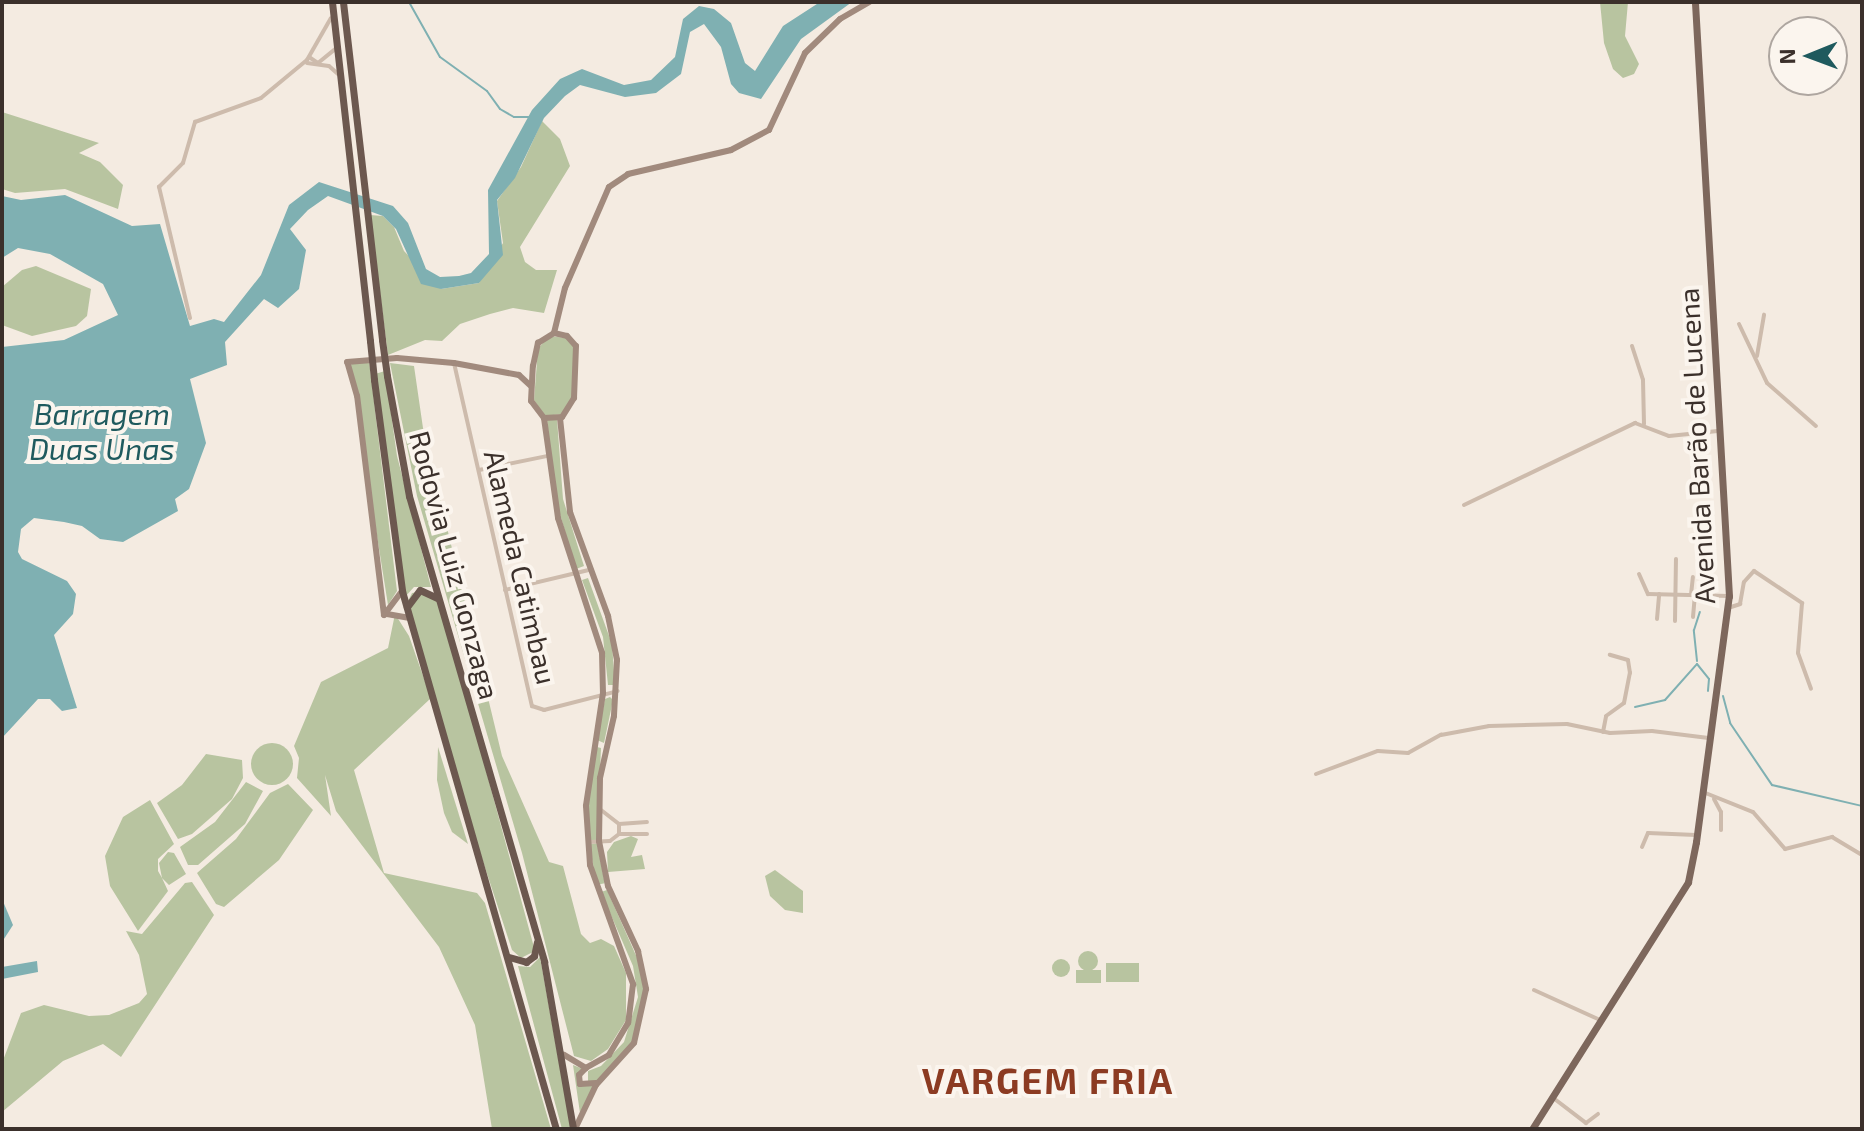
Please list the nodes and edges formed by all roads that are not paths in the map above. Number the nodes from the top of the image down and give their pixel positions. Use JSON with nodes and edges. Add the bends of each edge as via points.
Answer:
{"nodes":[{"id":1,"x":332,"y":2,"type":"edge"},
{"id":2,"x":343,"y":2,"type":"edge"},
{"id":3,"x":870,"y":2,"type":"edge"},
{"id":4,"x":1695,"y":2,"type":"edge"},
{"id":5,"x":333,"y":12,"type":"junction"},
{"id":6,"x":337,"y":45,"type":"junction"},
{"id":7,"x":309,"y":57,"type":"junction"},
{"id":8,"x":304,"y":63,"type":"junction"},
{"id":9,"x":318,"y":63,"type":"junction"},
{"id":10,"x":341,"y":79,"type":"junction"},
{"id":11,"x":364,"y":234,"type":"junction"},
{"id":12,"x":1764,"y":315,"type":"dead end"},
{"id":13,"x":190,"y":318,"type":"dead end"},
{"id":14,"x":1739,"y":324,"type":"dead end"},
{"id":15,"x":554,"y":333,"type":"junction"},
{"id":16,"x":1632,"y":346,"type":"dead end"},
{"id":17,"x":1756,"y":358,"type":"junction"},
{"id":18,"x":454,"y":363,"type":"junction"},
{"id":19,"x":533,"y":366,"type":"junction"},
{"id":20,"x":519,"y":375,"type":"junction"},
{"id":21,"x":531,"y":386,"type":"junction"},
{"id":22,"x":544,"y":418,"type":"junction"},
{"id":23,"x":560,"y":418,"type":"junction"},
{"id":24,"x":1644,"y":424,"type":"junction"},
{"id":25,"x":1816,"y":426,"type":"dead end"},
{"id":26,"x":1720,"y":431,"type":"junction"},
{"id":27,"x":547,"y":456,"type":"junction"},
{"id":28,"x":479,"y":470,"type":"junction"},
{"id":29,"x":1464,"y":505,"type":"dead end"},
{"id":30,"x":1676,"y":559,"type":"dead end"},
{"id":31,"x":589,"y":570,"type":"junction"},
{"id":32,"x":576,"y":574,"type":"junction"},
{"id":33,"x":1639,"y":574,"type":"dead end"},
{"id":34,"x":1693,"y":577,"type":"dead end"},
{"id":35,"x":505,"y":590,"type":"junction"},
{"id":36,"x":402,"y":591,"type":"junction"},
{"id":37,"x":1659,"y":594,"type":"junction"},
{"id":38,"x":1676,"y":595,"type":"junction"},
{"id":39,"x":1693,"y":595,"type":"junction"},
{"id":40,"x":1729,"y":596,"type":"junction"},
{"id":41,"x":441,"y":603,"type":"junction"},
{"id":42,"x":1728,"y":608,"type":"junction"},
{"id":43,"x":384,"y":615,"type":"junction"},
{"id":44,"x":409,"y":615,"type":"junction"},
{"id":45,"x":1693,"y":617,"type":"dead end"},
{"id":46,"x":1657,"y":619,"type":"dead end"},
{"id":47,"x":1675,"y":621,"type":"dead end"},
{"id":48,"x":1610,"y":655,"type":"dead end"},
{"id":49,"x":1811,"y":689,"type":"dead end"},
{"id":50,"x":618,"y":691,"type":"junction"},
{"id":51,"x":603,"y":693,"type":"junction"},
{"id":52,"x":1603,"y":732,"type":"junction"},
{"id":53,"x":1709,"y":738,"type":"junction"},
{"id":54,"x":594,"y":743,"type":"junction"},
{"id":55,"x":607,"y":747,"type":"junction"},
{"id":56,"x":1316,"y":774,"type":"dead end"},
{"id":57,"x":1703,"y":791,"type":"junction"},
{"id":58,"x":1712,"y":796,"type":"junction"},
{"id":59,"x":598,"y":807,"type":"junction"},
{"id":60,"x":647,"y":822,"type":"dead end"},
{"id":61,"x":641,"y":823,"type":"junction"},
{"id":62,"x":619,"y":824,"type":"junction"},
{"id":63,"x":1721,"y":830,"type":"dead end"},
{"id":64,"x":619,"y":834,"type":"junction"},
{"id":65,"x":1697,"y":835,"type":"junction"},
{"id":66,"x":599,"y":841,"type":"junction"},
{"id":67,"x":610,"y":841,"type":"junction"},
{"id":68,"x":587,"y":842,"type":"junction"},
{"id":69,"x":1642,"y":847,"type":"dead end"},
{"id":70,"x":1862,"y":855,"type":"edge"},
{"id":71,"x":603,"y":862,"type":"junction"},
{"id":72,"x":608,"y":886,"type":"junction"},
{"id":73,"x":596,"y":888,"type":"junction"},
{"id":74,"x":537,"y":935,"type":"junction"},
{"id":75,"x":503,"y":944,"type":"junction"},
{"id":76,"x":1534,"y":990,"type":"dead end"},
{"id":77,"x":1600,"y":1020,"type":"junction"},
{"id":78,"x":564,"y":1055,"type":"junction"},
{"id":79,"x":586,"y":1068,"type":"junction"},
{"id":80,"x":599,"y":1081,"type":"junction"},
{"id":81,"x":1552,"y":1097,"type":"junction"},
{"id":82,"x":1598,"y":1114,"type":"dead end"},
{"id":83,"x":556,"y":1129,"type":"edge"},
{"id":84,"x":574,"y":1129,"type":"edge"},
{"id":85,"x":1532,"y":1129,"type":"edge"}],
"edges":[{"from":1,"to":5,"type":"highway","name":"Rodovia Luiz Gonzaga"},
{"from":2,"to":11,"type":"highway","name":"Rodovia Luiz Gonzaga"},
{"from":3,"to":15,"type":"main road","via":[[818,36],[769,130],[731,150],[628,174],[609,187],[565,288]]},
{"from":4,"to":26,"type":"main road","name":"Avenida Barão de Lucena"},
{"from":5,"to":6,"type":"highway","name":"Rodovia Luiz Gonzaga"},
{"from":5,"to":7,"type":"street"},
{"from":6,"to":9,"type":"street"},
{"from":6,"to":10,"type":"highway","name":"Rodovia Luiz Gonzaga"},
{"from":7,"to":8,"type":"street"},
{"from":7,"to":9,"type":"street"},
{"from":8,"to":9,"type":"street"},
{"from":8,"to":13,"type":"street","via":[[253,102],[195,122],[183,163],[159,187]]},
{"from":9,"to":10,"type":"street"},
{"from":10,"to":11,"type":"highway","name":"Rodovia Luiz Gonzaga","via":[[352,182]]},
{"from":11,"to":36,"type":"highway","name":"Rodovia Luiz Gonzaga","bridge":true,"via":[[374,380]]},
{"from":11,"to":41,"type":"highway","name":"Rodovia Luiz Gonzaga","bridge":true,"via":[[401,463]]},
{"from":12,"to":17,"type":"street"},
{"from":14,"to":17,"type":"street"},
{"from":15,"to":19,"type":"main road","via":[[538,343]]},
{"from":15,"to":23,"type":"main road","via":[[572,339],[577,353],[573,403]]},
{"from":16,"to":24,"type":"street","via":[[1643,380]]},
{"from":17,"to":25,"type":"street","via":[[1767,383]]},
{"from":18,"to":20,"type":"main road"},
{"from":18,"to":28,"type":"street","name":"Alameda Catimbau"},
{"from":18,"to":43,"type":"main road","via":[[351,360],[346,370],[357,396]]},
{"from":19,"to":20,"type":"main road"},
{"from":19,"to":21,"type":"main road"},
{"from":20,"to":21,"type":"main road"},
{"from":21,"to":22,"type":"main road","via":[[531,401]]},
{"from":22,"to":23,"type":"main road"},
{"from":22,"to":27,"type":"main road"},
{"from":23,"to":31,"type":"main road","via":[[564,484]]},
{"from":24,"to":26,"type":"street","via":[[1669,436]]},
{"from":24,"to":29,"type":"street","via":[[1630,425],[1538,466]]},
{"from":26,"to":40,"type":"main road","name":"Avenida Barão de Lucena"},
{"from":27,"to":28,"type":"street"},
{"from":27,"to":32,"type":"main road","via":[[558,518]]},
{"from":28,"to":35,"type":"street","name":"Alameda Catimbau"},
{"from":30,"to":38,"type":"street"},
{"from":31,"to":32,"type":"street"},
{"from":31,"to":50,"type":"main road","via":[[614,641]]},
{"from":32,"to":35,"type":"street"},
{"from":32,"to":51,"type":"main road","via":[[598,633]]},
{"from":33,"to":37,"type":"street","via":[[1644,590]]},
{"from":34,"to":39,"type":"street"},
{"from":35,"to":51,"type":"street","name":"Alameda Catimbau","via":[[535,710]]},
{"from":36,"to":43,"type":"main road"},
{"from":36,"to":44,"type":"highway","name":"Rodovia Luiz Gonzaga"},
{"from":37,"to":38,"type":"street"},
{"from":37,"to":46,"type":"street"},
{"from":38,"to":39,"type":"street"},
{"from":38,"to":47,"type":"street"},
{"from":39,"to":40,"type":"street"},
{"from":39,"to":45,"type":"street"},
{"from":40,"to":42,"type":"main road","name":"Avenida Barão de Lucena"},
{"from":41,"to":44,"type":"highway","via":[[431,592],[420,590],[410,597]]},
{"from":41,"to":74,"type":"highway","name":"Rodovia Luiz Gonzaga"},
{"from":42,"to":49,"type":"street","via":[[1740,604],[1744,582],[1754,571],[1802,603],[1798,653]]},
{"from":42,"to":53,"type":"main road","name":"Avenida Barão de Lucena"},
{"from":43,"to":44,"type":"main road"},
{"from":44,"to":75,"type":"highway","name":"Rodovia Luiz Gonzaga"},
{"from":48,"to":52,"type":"street","via":[[1626,658],[1631,667],[1624,703],[1606,716]]},
{"from":50,"to":51,"type":"street"},
{"from":50,"to":55,"type":"main road"},
{"from":51,"to":54,"type":"main road"},
{"from":52,"to":53,"type":"street"},
{"from":52,"to":56,"type":"street","via":[[1567,724],[1489,726],[1441,735],[1408,753],[1378,751]]},
{"from":53,"to":57,"type":"main road","name":"Avenida Barão de Lucena"},
{"from":54,"to":55,"type":"street"},
{"from":54,"to":68,"type":"main road"},
{"from":55,"to":59,"type":"main road"},
{"from":57,"to":58,"type":"street"},
{"from":57,"to":65,"type":"main road","name":"Avenida Barão de Lucena"},
{"from":58,"to":63,"type":"street","via":[[1721,812]]},
{"from":58,"to":70,"type":"street","via":[[1753,812],[1785,849],[1832,837],[1847,841]]},
{"from":59,"to":62,"type":"street"},
{"from":59,"to":66,"type":"main road"},
{"from":60,"to":61,"type":"street"},
{"from":61,"to":62,"type":"street"},
{"from":61,"to":64,"type":"street","via":[[644,834]]},
{"from":62,"to":64,"type":"street"},
{"from":64,"to":67,"type":"street"},
{"from":65,"to":69,"type":"street","via":[[1648,833]]},
{"from":65,"to":77,"type":"main road","name":"Avenida Barão de Lucena","via":[[1688,882]]},
{"from":66,"to":67,"type":"street"},
{"from":66,"to":68,"type":"street"},
{"from":66,"to":71,"type":"main road"},
{"from":67,"to":71,"type":"street"},
{"from":68,"to":73,"type":"main road"},
{"from":71,"to":72,"type":"main road"},
{"from":72,"to":73,"type":"street"},
{"from":72,"to":80,"type":"main road","via":[[638,951],[646,989],[634,1043]]},
{"from":73,"to":79,"type":"main road","via":[[630,969],[633,997],[620,1041],[601,1062]]},
{"from":74,"to":75,"type":"highway","via":[[537,951],[526,962],[511,959]]},
{"from":74,"to":78,"type":"highway","name":"Rodovia Luiz Gonzaga"},
{"from":75,"to":83,"type":"highway","name":"Rodovia Luiz Gonzaga"},
{"from":76,"to":77,"type":"street"},
{"from":77,"to":81,"type":"main road","name":"Avenida Barão de Lucena"},
{"from":78,"to":79,"type":"main road"},
{"from":78,"to":84,"type":"highway","name":"Rodovia Luiz Gonzaga"},
{"from":79,"to":80,"type":"main road","via":[[579,1075],[580,1084]]},
{"from":80,"to":84,"type":"main road"},
{"from":81,"to":82,"type":"street","via":[[1586,1123]]},
{"from":81,"to":85,"type":"main road","name":"Avenida Barão de Lucena"}]}
